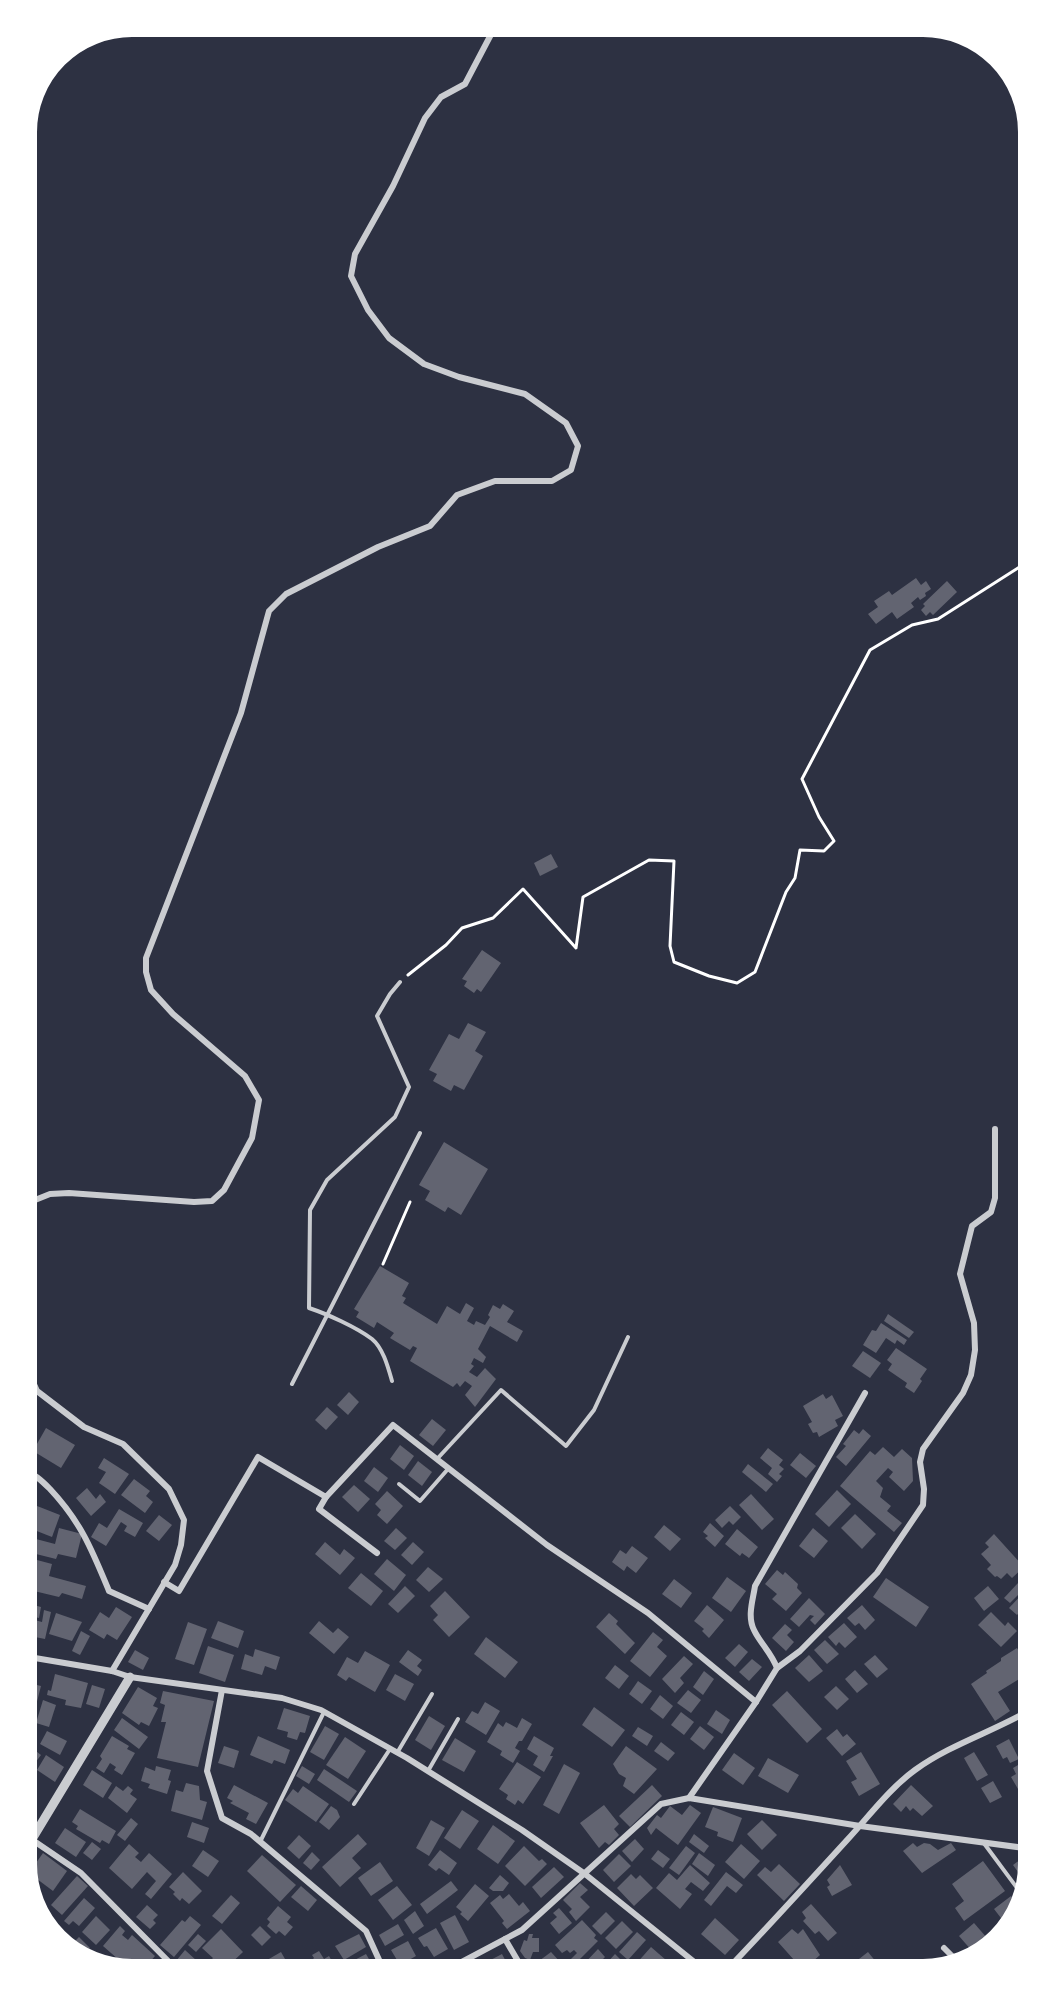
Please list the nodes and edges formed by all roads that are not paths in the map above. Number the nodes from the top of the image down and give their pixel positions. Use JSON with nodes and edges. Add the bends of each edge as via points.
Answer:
{"nodes":[{"id":1,"x":491,"y":33,"type":"edge"},
{"id":2,"x":400,"y":982,"type":"road end"},
{"id":3,"x":995,"y":1129,"type":"dead end"},
{"id":4,"x":420,"y":1133,"type":"dead end"},
{"id":5,"x":33,"y":1204,"type":"edge"},
{"id":6,"x":327,"y":1314,"type":"junction"},
{"id":7,"x":628,"y":1337,"type":"dead end"},
{"id":8,"x":33,"y":1381,"type":"edge"},
{"id":9,"x":392,"y":1381,"type":"dead end"},
{"id":10,"x":291,"y":1384,"type":"dead end"},
{"id":11,"x":865,"y":1392,"type":"dead end"},
{"id":12,"x":437,"y":1459,"type":"junction"},
{"id":13,"x":449,"y":1468,"type":"junction"},
{"id":14,"x":33,"y":1475,"type":"edge"},
{"id":15,"x":399,"y":1484,"type":"dead end"},
{"id":16,"x":326,"y":1497,"type":"junction"},
{"id":17,"x":376,"y":1553,"type":"dead end"},
{"id":18,"x":164,"y":1582,"type":"junction"},
{"id":19,"x":149,"y":1609,"type":"junction"},
{"id":20,"x":33,"y":1658,"type":"edge"},
{"id":21,"x":777,"y":1668,"type":"junction"},
{"id":22,"x":112,"y":1671,"type":"junction"},
{"id":23,"x":130,"y":1677,"type":"junction"},
{"id":24,"x":222,"y":1690,"type":"junction"},
{"id":25,"x":432,"y":1694,"type":"dead end"},
{"id":26,"x":756,"y":1702,"type":"junction"},
{"id":27,"x":324,"y":1712,"type":"junction"},
{"id":28,"x":1022,"y":1715,"type":"edge"},
{"id":29,"x":458,"y":1719,"type":"dead end"},
{"id":30,"x":390,"y":1749,"type":"junction"},
{"id":31,"x":397,"y":1753,"type":"junction"},
{"id":32,"x":428,"y":1771,"type":"junction"},
{"id":33,"x":689,"y":1798,"type":"junction"},
{"id":34,"x":354,"y":1804,"type":"dead end"},
{"id":35,"x":860,"y":1826,"type":"junction"},
{"id":36,"x":33,"y":1836,"type":"edge"},
{"id":37,"x":33,"y":1840,"type":"edge"},
{"id":38,"x":983,"y":1841,"type":"junction"},
{"id":39,"x":260,"y":1842,"type":"junction"},
{"id":40,"x":1022,"y":1847,"type":"edge"},
{"id":41,"x":585,"y":1874,"type":"junction"},
{"id":42,"x":1018,"y":1890,"type":"edge"},
{"id":43,"x":505,"y":1939,"type":"junction"},
{"id":44,"x":944,"y":1948,"type":"dead end"},
{"id":45,"x":953,"y":1957,"type":"edge"},
{"id":46,"x":170,"y":1963,"type":"edge"},
{"id":47,"x":380,"y":1963,"type":"edge"},
{"id":48,"x":460,"y":1963,"type":"edge"},
{"id":49,"x":519,"y":1963,"type":"edge"},
{"id":50,"x":696,"y":1963,"type":"edge"},
{"id":51,"x":733,"y":1963,"type":"edge"}],
"edges":[{"from":1,"to":5,"type":"street","via":[[465,84],[441,97],[425,118],[355,254],[351,276],[388,338],[424,364],[525,394],[566,423],[578,446],[571,470],[552,481],[495,481],[457,495],[430,526],[378,547],[286,594],[269,611],[241,713],[146,958],[151,990],[245,1076],[259,1100],[252,1138],[224,1190],[212,1202],[69,1192],[50,1194]]},
{"from":2,"to":6,"type":"lane","via":[[377,1016],[409,1087],[395,1117],[327,1180],[310,1210],[309,1308]]},
{"from":3,"to":21,"type":"street","via":[[995,1198],[991,1212],[972,1226],[960,1274],[974,1323],[971,1375],[923,1449],[922,1505],[877,1573],[800,1651]]},
{"from":4,"to":6,"type":"lane"},
{"from":6,"to":9,"type":"lane","via":[[373,1340]]},
{"from":6,"to":10,"type":"lane"},
{"from":7,"to":12,"type":"lane","via":[[594,1410],[566,1446],[501,1390]]},
{"from":8,"to":18,"type":"street","via":[[38,1391],[84,1427],[123,1444],[169,1489],[184,1520],[176,1565]]},
{"from":11,"to":21,"type":"street","via":[[755,1586],[750,1612],[753,1629]]},
{"from":12,"to":13,"type":"street"},
{"from":12,"to":16,"type":"street","via":[[393,1425]]},
{"from":13,"to":15,"type":"lane","via":[[420,1501]]},
{"from":13,"to":26,"type":"street","via":[[547,1545],[648,1613]]},
{"from":14,"to":19,"type":"street","via":[[74,1516],[109,1591]]},
{"from":16,"to":17,"type":"street","via":[[320,1509]]},
{"from":16,"to":18,"type":"street","via":[[258,1458],[179,1591]]},
{"from":18,"to":19,"type":"street"},
{"from":19,"to":22,"type":"street"},
{"from":20,"to":22,"type":"street"},
{"from":21,"to":26,"type":"street"},
{"from":22,"to":23,"type":"street"},
{"from":23,"to":24,"type":"street"},
{"from":23,"to":36,"type":"street"},
{"from":24,"to":27,"type":"street","via":[[282,1698]]},
{"from":24,"to":39,"type":"street","via":[[207,1771],[222,1818]]},
{"from":25,"to":31,"type":"lane"},
{"from":26,"to":33,"type":"street"},
{"from":27,"to":30,"type":"street"},
{"from":27,"to":39,"type":"lane"},
{"from":28,"to":35,"type":"street","via":[[914,1771]]},
{"from":29,"to":32,"type":"lane"},
{"from":30,"to":31,"type":"street"},
{"from":30,"to":34,"type":"lane"},
{"from":31,"to":32,"type":"street"},
{"from":32,"to":41,"type":"street"},
{"from":33,"to":35,"type":"street"},
{"from":33,"to":41,"type":"street","via":[[661,1804]]},
{"from":35,"to":38,"type":"street"},
{"from":35,"to":51,"type":"street"},
{"from":37,"to":46,"type":"street","via":[[81,1873]]},
{"from":38,"to":40,"type":"street"},
{"from":38,"to":42,"type":"lane"},
{"from":39,"to":47,"type":"street","via":[[366,1931]]},
{"from":41,"to":43,"type":"street","via":[[522,1930]]},
{"from":41,"to":50,"type":"street"},
{"from":43,"to":48,"type":"street"},
{"from":43,"to":49,"type":"street"},
{"from":44,"to":45,"type":"street"}]}
